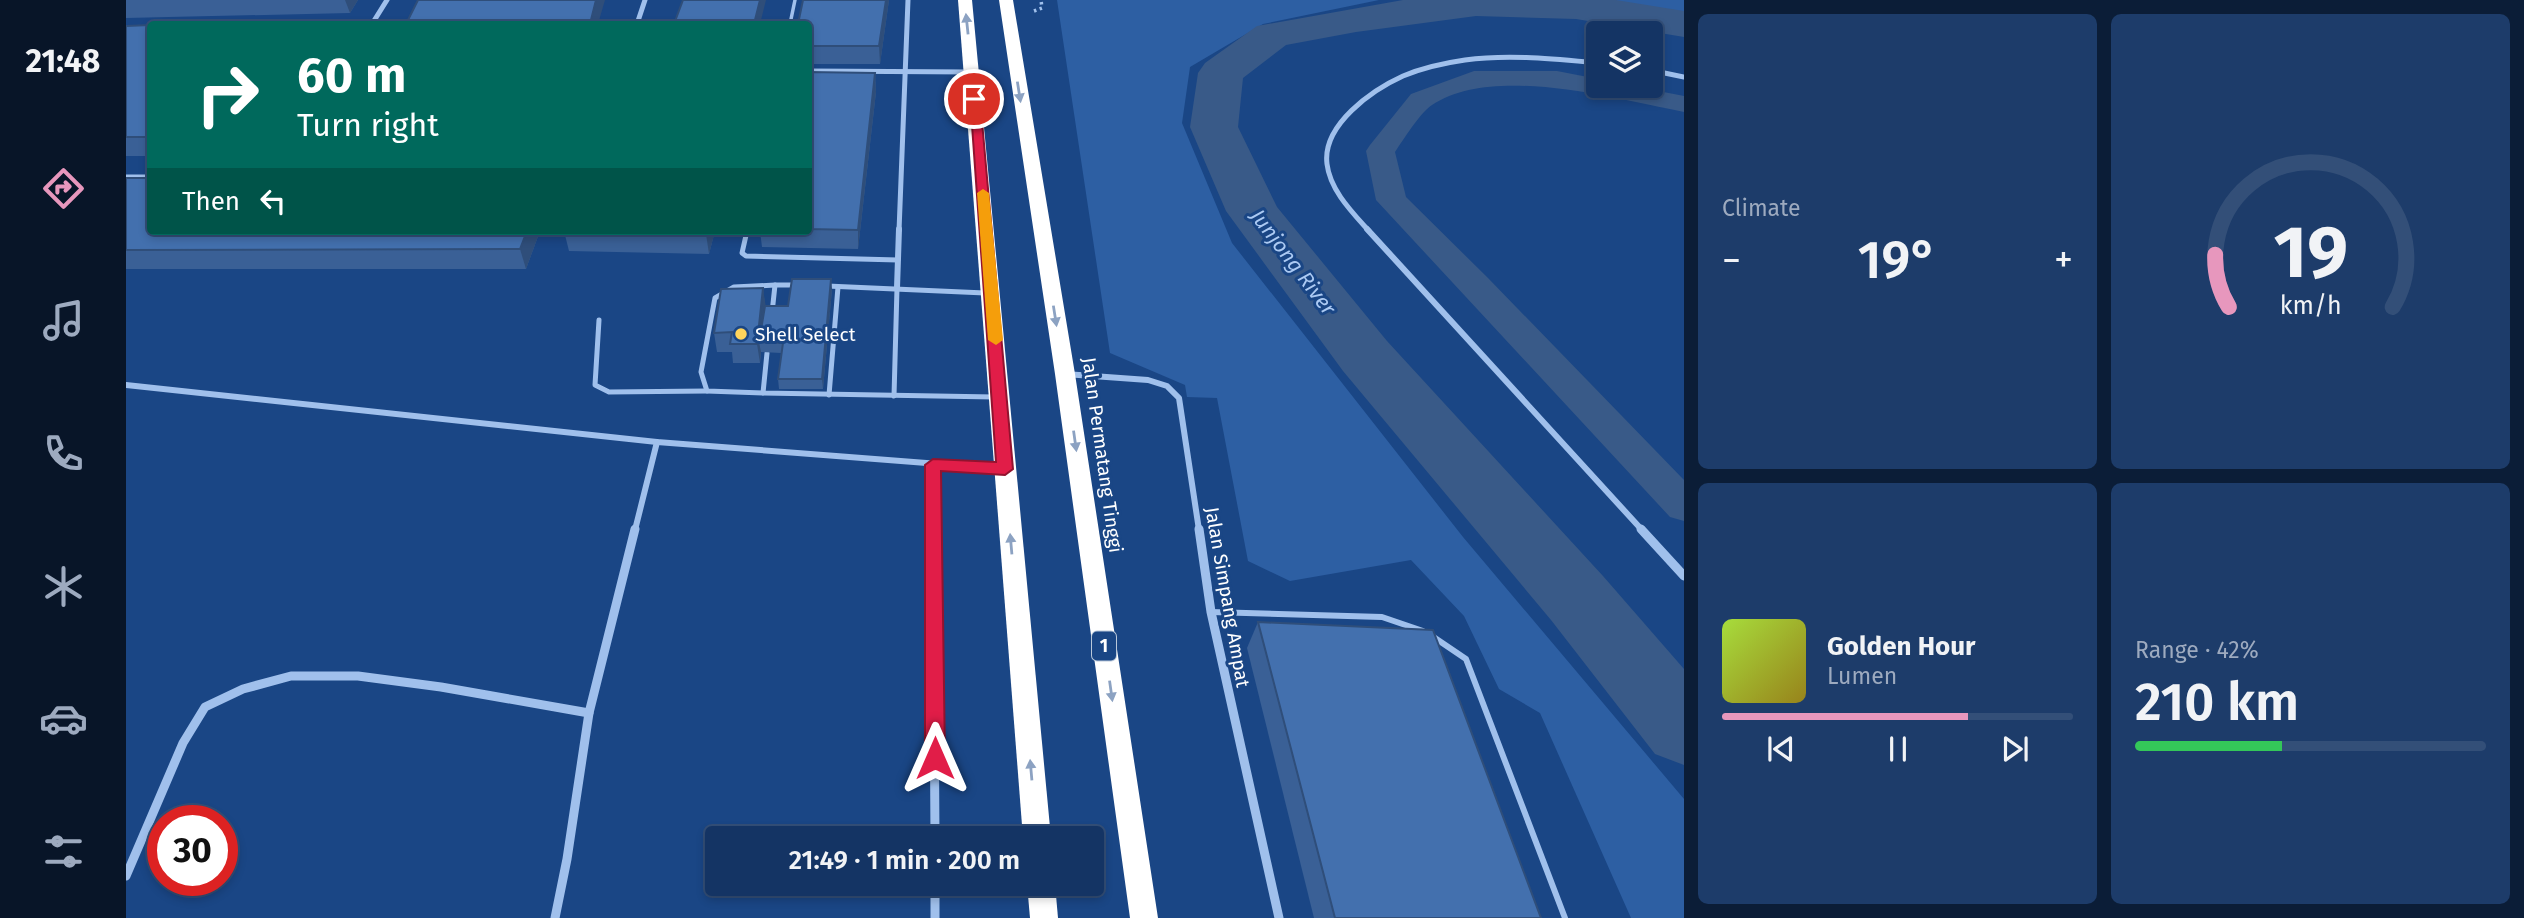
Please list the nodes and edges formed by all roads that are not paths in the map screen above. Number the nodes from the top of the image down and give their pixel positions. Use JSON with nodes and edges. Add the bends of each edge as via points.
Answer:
{"nodes":[{"id":1,"x":387,"y":0,"type":"edge"},
{"id":2,"x":645,"y":0,"type":"edge"},
{"id":3,"x":795,"y":0,"type":"edge"},
{"id":4,"x":908,"y":0,"type":"edge"},
{"id":5,"x":965,"y":0,"type":"edge"},
{"id":6,"x":1006,"y":0,"type":"edge"},
{"id":7,"x":374,"y":21,"type":"edge"},
{"id":8,"x":638,"y":21,"type":"edge"},
{"id":9,"x":791,"y":21,"type":"edge"},
{"id":10,"x":1586,"y":62,"type":"edge"},
{"id":11,"x":812,"y":71,"type":"edge"},
{"id":12,"x":905,"y":71,"type":"junction"},
{"id":13,"x":972,"y":72,"type":"junction"},
{"id":14,"x":1663,"y":73,"type":"edge"},
{"id":15,"x":1684,"y":76,"type":"edge"},
{"id":16,"x":126,"y":177,"type":"edge"},
{"id":17,"x":147,"y":177,"type":"edge"},
{"id":18,"x":746,"y":235,"type":"edge"},
{"id":19,"x":898,"y":260,"type":"junction"},
{"id":20,"x":775,"y":285,"type":"junction"},
{"id":21,"x":800,"y":285,"type":"edge"},
{"id":22,"x":825,"y":286,"type":"edge"},
{"id":23,"x":838,"y":286,"type":"junction"},
{"id":24,"x":897,"y":288,"type":"junction"},
{"id":25,"x":992,"y":293,"type":"junction"},
{"id":26,"x":771,"y":316,"type":"edge"},
{"id":27,"x":599,"y":320,"type":"dead end"},
{"id":28,"x":767,"y":353,"type":"edge"},
{"id":29,"x":1065,"y":374,"type":"junction"},
{"id":30,"x":126,"y":386,"type":"edge"},
{"id":31,"x":707,"y":391,"type":"junction"},
{"id":32,"x":763,"y":393,"type":"junction"},
{"id":33,"x":829,"y":395,"type":"junction"},
{"id":34,"x":894,"y":396,"type":"junction"},
{"id":35,"x":1000,"y":398,"type":"junction"},
{"id":36,"x":657,"y":442,"type":"junction"},
{"id":37,"x":933,"y":465,"type":"junction"},
{"id":38,"x":1005,"y":469,"type":"junction"},
{"id":39,"x":1684,"y":576,"type":"edge"},
{"id":40,"x":1211,"y":612,"type":"junction"},
{"id":41,"x":589,"y":713,"type":"junction"},
{"id":42,"x":935,"y":826,"type":"edge"},
{"id":43,"x":1036,"y":826,"type":"edge"},
{"id":44,"x":126,"y":876,"type":"edge"},
{"id":45,"x":935,"y":896,"type":"edge"},
{"id":46,"x":1042,"y":896,"type":"edge"},
{"id":47,"x":555,"y":918,"type":"edge"},
{"id":48,"x":935,"y":918,"type":"edge"},
{"id":49,"x":1044,"y":918,"type":"edge"},
{"id":50,"x":1144,"y":918,"type":"edge"},
{"id":51,"x":1279,"y":918,"type":"edge"},
{"id":52,"x":1566,"y":918,"type":"edge"}],
"edges":[{"from":1,"to":7,"type":"street"},
{"from":2,"to":8,"type":"street"},
{"from":3,"to":9,"type":"lane"},
{"from":4,"to":12,"type":"street"},
{"from":13,"to":5,"type":"highway","one_way":true},
{"from":6,"to":29,"type":"highway","name":"Jalan Permatang Tinggi","number":"1","one_way":true},
{"from":10,"to":39,"type":"street","via":[[1506,57],[1460,60],[1413,72],[1366,96],[1336,129],[1327,148],[1327,167],[1336,190],[1376,240]]},
{"from":11,"to":12,"type":"street"},
{"from":12,"to":13,"type":"street"},
{"from":12,"to":19,"type":"street"},
{"from":13,"to":25,"type":"highway"},
{"from":14,"to":15,"type":"street"},
{"from":16,"to":17,"type":"street"},
{"from":18,"to":19,"type":"lane","via":[[742,253],[746,256]]},
{"from":19,"to":24,"type":"street"},
{"from":20,"to":21,"type":"lane"},
{"from":20,"to":26,"type":"lane"},
{"from":20,"to":31,"type":"lane","via":[[734,287],[715,298],[701,372]]},
{"from":22,"to":23,"type":"lane"},
{"from":23,"to":24,"type":"lane"},
{"from":23,"to":33,"type":"lane"},
{"from":24,"to":25,"type":"lane"},
{"from":24,"to":34,"type":"lane"},
{"from":25,"to":35,"type":"highway"},
{"from":27,"to":31,"type":"lane","via":[[595,384],[609,392]]},
{"from":28,"to":32,"type":"lane"},
{"from":29,"to":40,"type":"street","name":"Jalan Simpang Ampat","via":[[1148,380],[1167,386],[1179,398]]},
{"from":29,"to":50,"type":"highway","name":"Jalan Permatang Tinggi","number":"1","one_way":true},
{"from":30,"to":36,"type":"street"},
{"from":31,"to":32,"type":"lane"},
{"from":32,"to":33,"type":"lane"},
{"from":33,"to":34,"type":"lane"},
{"from":34,"to":35,"type":"lane"},
{"from":35,"to":38,"type":"highway"},
{"from":36,"to":37,"type":"street"},
{"from":36,"to":41,"type":"street"},
{"from":37,"to":38,"type":"street"},
{"from":37,"to":42,"type":"street"},
{"from":43,"to":38,"type":"highway","one_way":true},
{"from":40,"to":51,"type":"street","name":"Jalan Simpang Ampat"},
{"from":40,"to":52,"type":"lane","via":[[1381,617],[1425,631],[1466,659]]},
{"from":41,"to":44,"type":"street","via":[[358,676],[291,676],[243,690],[205,707],[183,743]]},
{"from":41,"to":47,"type":"street"},
{"from":45,"to":48,"type":"street"},
{"from":46,"to":49,"type":"highway"}]}
